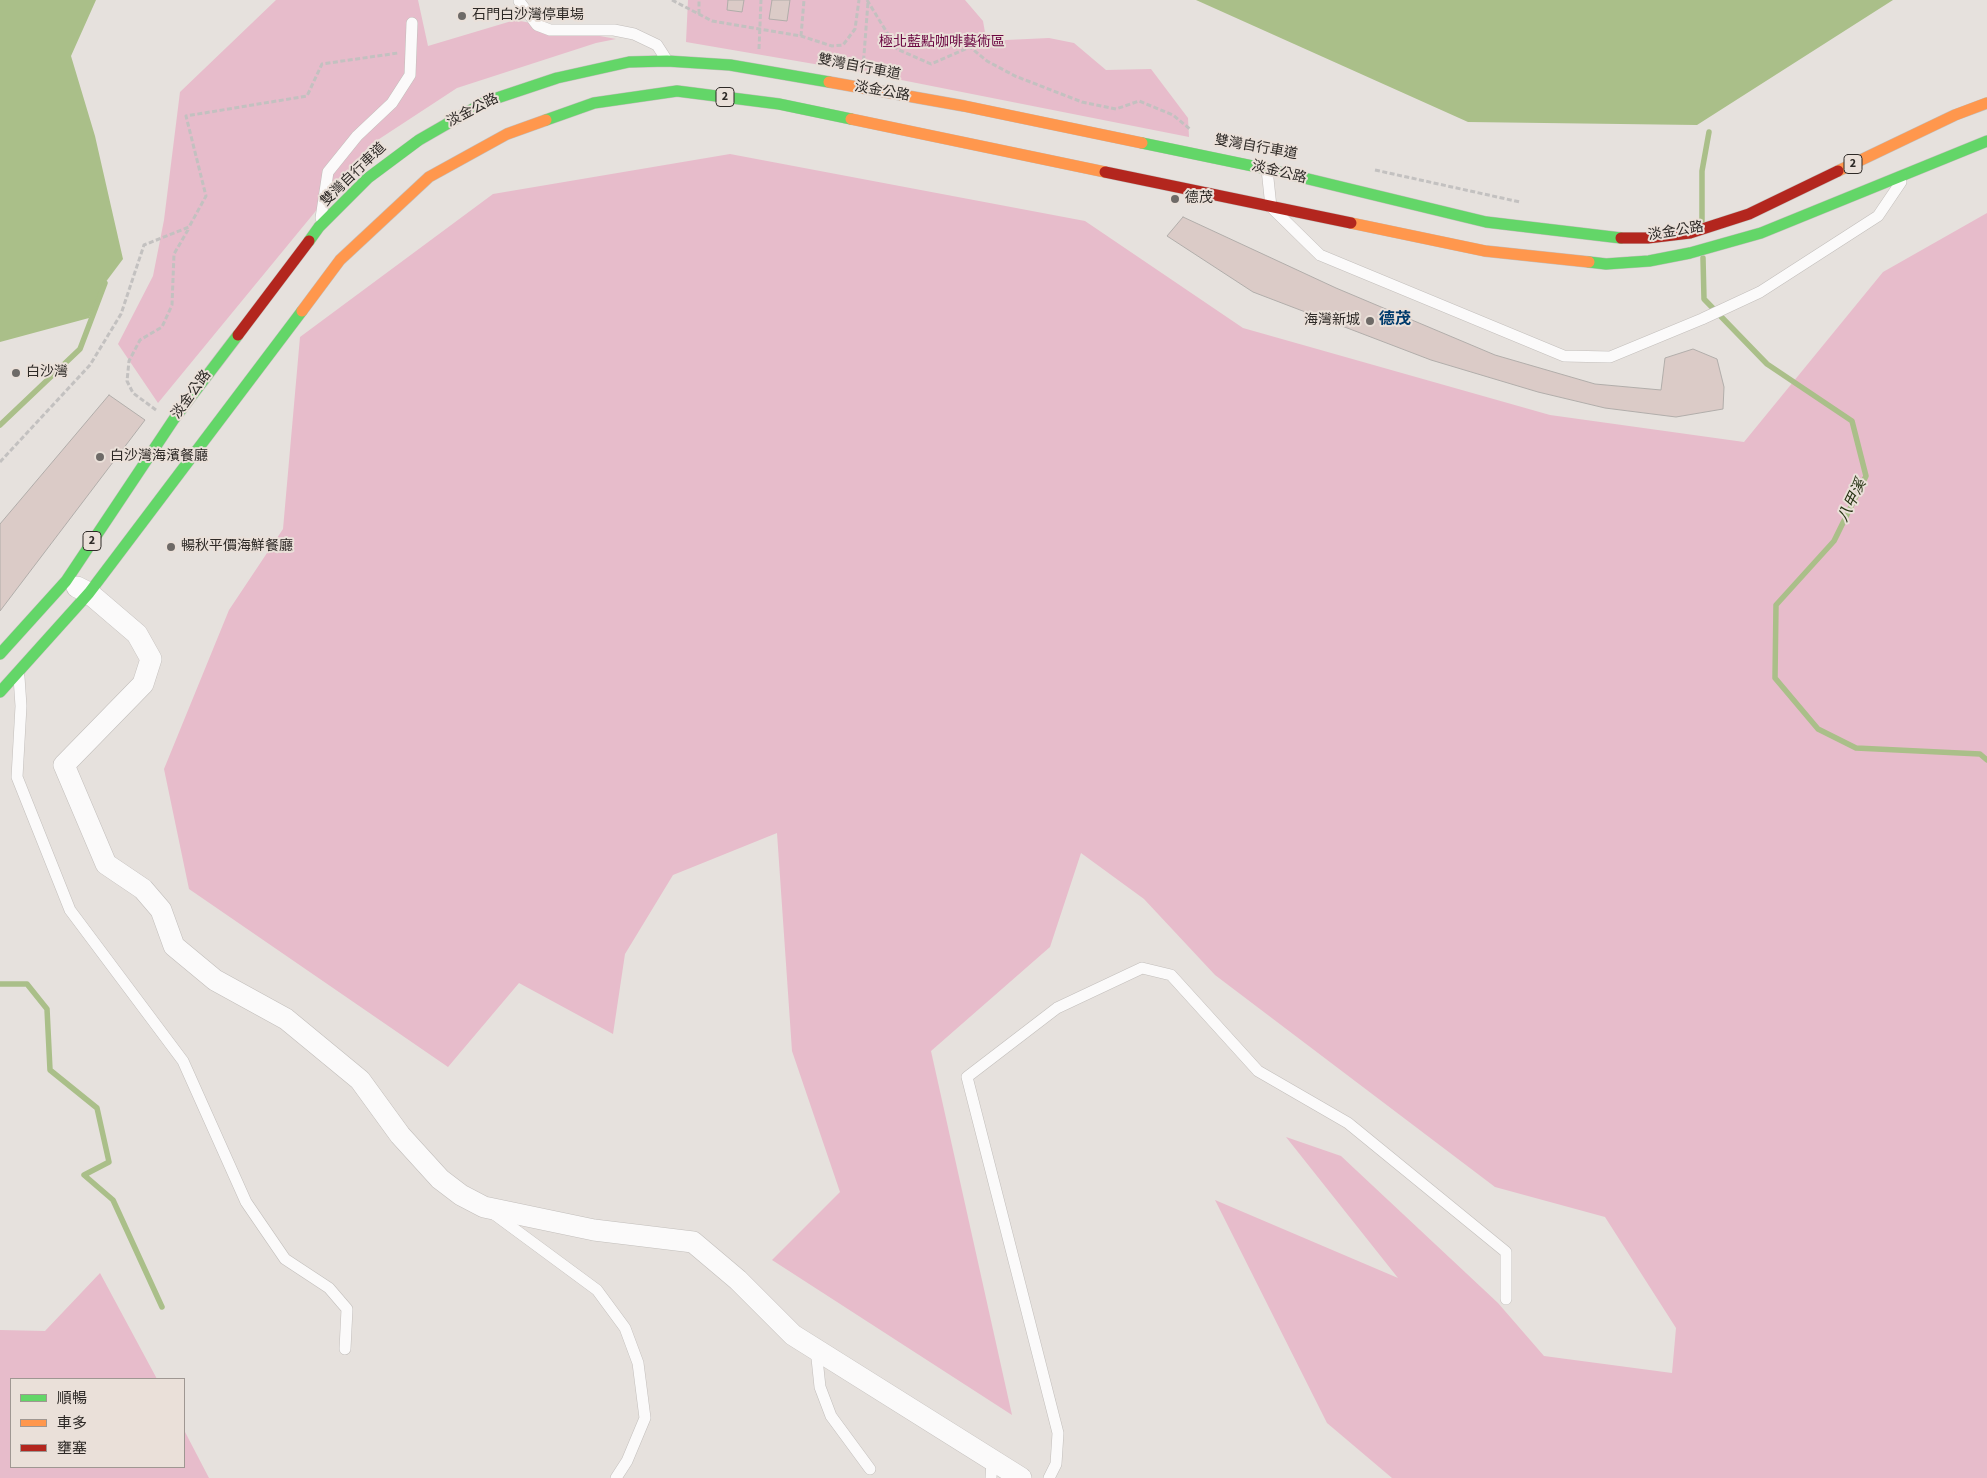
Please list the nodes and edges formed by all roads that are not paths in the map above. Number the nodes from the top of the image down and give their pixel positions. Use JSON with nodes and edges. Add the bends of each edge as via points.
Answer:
{"nodes":[{"id":1,"x":519,"y":1,"type":"dead end"},
{"id":2,"x":412,"y":23,"type":"dead end"},
{"id":3,"x":667,"y":61,"type":"junction"},
{"id":4,"x":1987,"y":103,"type":"edge"},
{"id":5,"x":1987,"y":141,"type":"edge"},
{"id":6,"x":1267,"y":169,"type":"junction"},
{"id":7,"x":1908,"y":172,"type":"junction"},
{"id":8,"x":1271,"y":207,"type":"junction"},
{"id":9,"x":320,"y":227,"type":"junction"},
{"id":10,"x":66,"y":581,"type":"junction"},
{"id":11,"x":90,"y":593,"type":"junction"},
{"id":12,"x":18,"y":635,"type":"junction"},
{"id":13,"x":0,"y":654,"type":"edge"},
{"id":14,"x":19,"y":670,"type":"junction"},
{"id":15,"x":1,"y":691,"type":"edge"},
{"id":16,"x":484,"y":1207,"type":"junction"},
{"id":17,"x":1506,"y":1299,"type":"dead end"},
{"id":18,"x":345,"y":1349,"type":"dead end"},
{"id":19,"x":816,"y":1349,"type":"junction"},
{"id":20,"x":870,"y":1469,"type":"dead end"},
{"id":21,"x":992,"y":1469,"type":"edge"},
{"id":22,"x":616,"y":1478,"type":"edge"},
{"id":23,"x":1021,"y":1478,"type":"edge"},
{"id":24,"x":1050,"y":1478,"type":"edge"}],
"edges":[{"from":1,"to":3,"type":"lane","via":[[537,25],[550,30],[614,30],[634,34],[657,45]]},
{"from":2,"to":9,"type":"lane","via":[[410,75],[392,103],[356,136],[328,172]]},
{"from":3,"to":6,"type":"main road","name":"淡金公路","number":"2","via":[[730,65],[964,106]]},
{"from":3,"to":9,"type":"main road","name":"淡金公路","number":"2","via":[[629,62],[557,78],[484,102],[419,140],[368,178]]},
{"from":4,"to":6,"type":"main road","name":"淡金公路","number":"2","via":[[1955,115],[1749,214],[1690,233],[1648,238],[1610,238],[1486,222]]},
{"from":5,"to":7,"type":"main road","name":"淡金公路","number":"2"},
{"from":6,"to":8,"type":"lane"},
{"from":7,"to":8,"type":"main road","name":"淡金公路","number":"2","via":[[1761,233],[1649,261],[1596,263],[1485,250]]},
{"from":7,"to":8,"type":"lane","via":[[1878,216],[1760,292],[1610,356],[1564,356],[1320,255]]},
{"from":8,"to":11,"type":"main road","name":"淡金公路","number":"2","via":[[779,104],[677,91],[594,102],[507,134],[429,177],[340,260]]},
{"from":9,"to":10,"type":"main road","name":"淡金公路","number":"2","via":[[174,419]]},
{"from":10,"to":11,"type":"street"},
{"from":10,"to":12,"type":"main road","name":"淡金公路","number":"2"},
{"from":11,"to":14,"type":"main road","name":"淡金公路","number":"2"},
{"from":11,"to":16,"type":"street","via":[[138,634],[151,659],[143,684],[64,765],[106,864],[143,889],[162,910],[174,946],[215,980],[286,1019],[360,1080],[400,1135],[440,1179]]},
{"from":12,"to":13,"type":"main road","name":"淡金公路","number":"2"},
{"from":12,"to":14,"type":"lane"},
{"from":14,"to":15,"type":"main road","name":"淡金公路","number":"2"},
{"from":14,"to":18,"type":"lane","via":[[21,706],[17,777],[70,910],[183,1061],[246,1202],[285,1259],[329,1288],[347,1309]]},
{"from":16,"to":19,"type":"street","via":[[594,1230],[693,1242],[738,1280],[794,1335]]},
{"from":16,"to":22,"type":"lane","via":[[597,1290],[624,1328],[638,1364],[645,1418],[627,1461]]},
{"from":17,"to":24,"type":"lane","via":[[1506,1252],[1348,1124],[1258,1071],[1171,974],[1142,968],[1057,1008],[967,1077],[1058,1434],[1056,1464]]},
{"from":19,"to":20,"type":"lane","via":[[820,1387],[831,1416]]},
{"from":19,"to":21,"type":"street"},
{"from":21,"to":23,"type":"street"}]}
